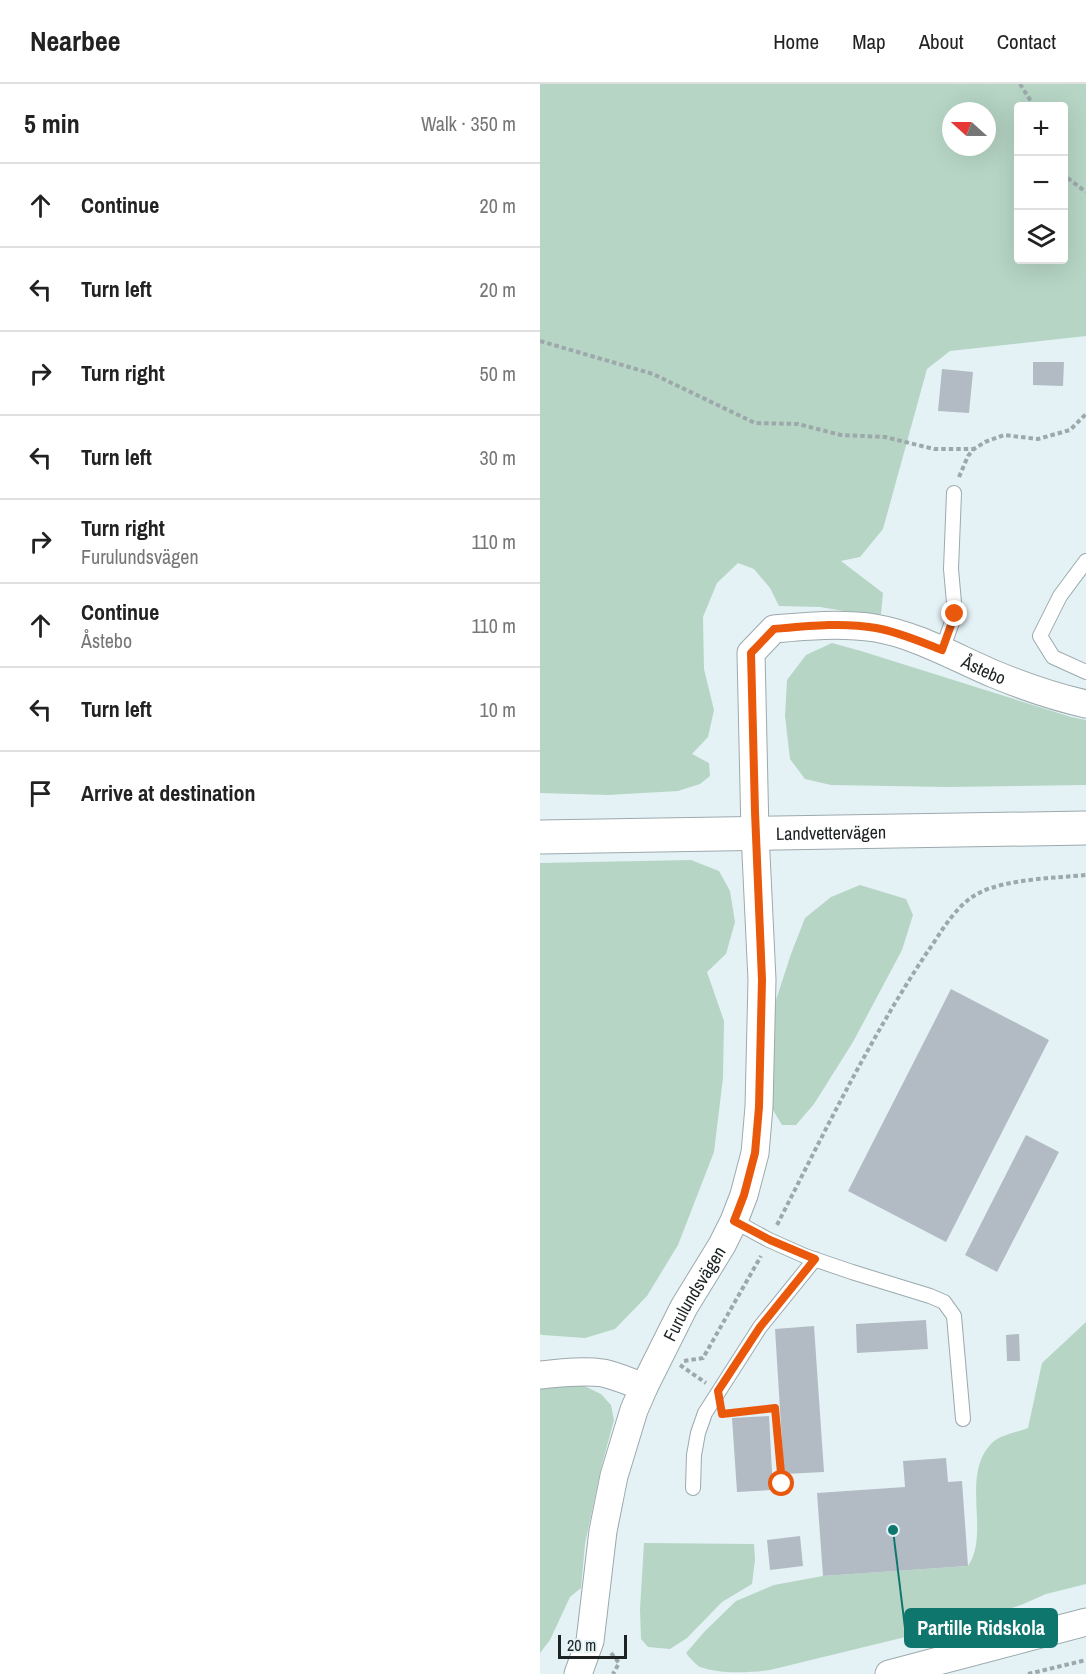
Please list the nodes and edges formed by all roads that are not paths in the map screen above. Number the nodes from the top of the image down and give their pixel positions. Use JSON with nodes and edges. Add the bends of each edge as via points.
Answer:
{"nodes":[{"id":1,"x":954,"y":493,"type":"road end"},
{"id":2,"x":1086,"y":561,"type":"edge"},
{"id":3,"x":942,"y":650,"type":"junction"},
{"id":4,"x":1086,"y":672,"type":"edge"},
{"id":5,"x":1086,"y":704,"type":"edge"},
{"id":6,"x":1086,"y":828,"type":"edge"},
{"id":7,"x":755,"y":833,"type":"junction"},
{"id":8,"x":540,"y":837,"type":"edge"},
{"id":9,"x":734,"y":1221,"type":"junction"},
{"id":10,"x":815,"y":1259,"type":"junction"},
{"id":11,"x":540,"y":1375,"type":"edge"},
{"id":12,"x":644,"y":1387,"type":"junction"},
{"id":13,"x":963,"y":1419,"type":"dead end"},
{"id":14,"x":693,"y":1488,"type":"dead end"},
{"id":15,"x":1086,"y":1622,"type":"edge"},
{"id":16,"x":578,"y":1674,"type":"edge"},
{"id":17,"x":890,"y":1674,"type":"edge"}],
"edges":[{"from":1,"to":3,"type":"lane","via":[[951,569],[955,614]]},
{"from":2,"to":4,"type":"lane","via":[[1060,596],[1040,636],[1053,657]]},
{"from":3,"to":5,"type":"street","name":"Åstebo","via":[[996,675]]},
{"from":3,"to":7,"type":"street","name":"Åstebo","via":[[875,628],[818,625],[774,629],[751,653]]},
{"from":6,"to":7,"type":"street","name":"Landvettervägen"},
{"from":7,"to":8,"type":"street","name":"Landvettervägen"},
{"from":7,"to":9,"type":"street","name":"Furulundsvägen","via":[[762,980],[759,1107],[755,1153]]},
{"from":9,"to":10,"type":"lane"},
{"from":9,"to":12,"type":"street","name":"Furulundsvägen"},
{"from":10,"to":13,"type":"lane","via":[[944,1302],[954,1316]]},
{"from":10,"to":14,"type":"lane","via":[[760,1327],[705,1413],[694,1455]]},
{"from":11,"to":12,"type":"street","via":[[601,1373]]},
{"from":12,"to":16,"type":"street","name":"Furulundsvägen","via":[[614,1476],[590,1641]]},
{"from":15,"to":17,"type":"street"}]}
